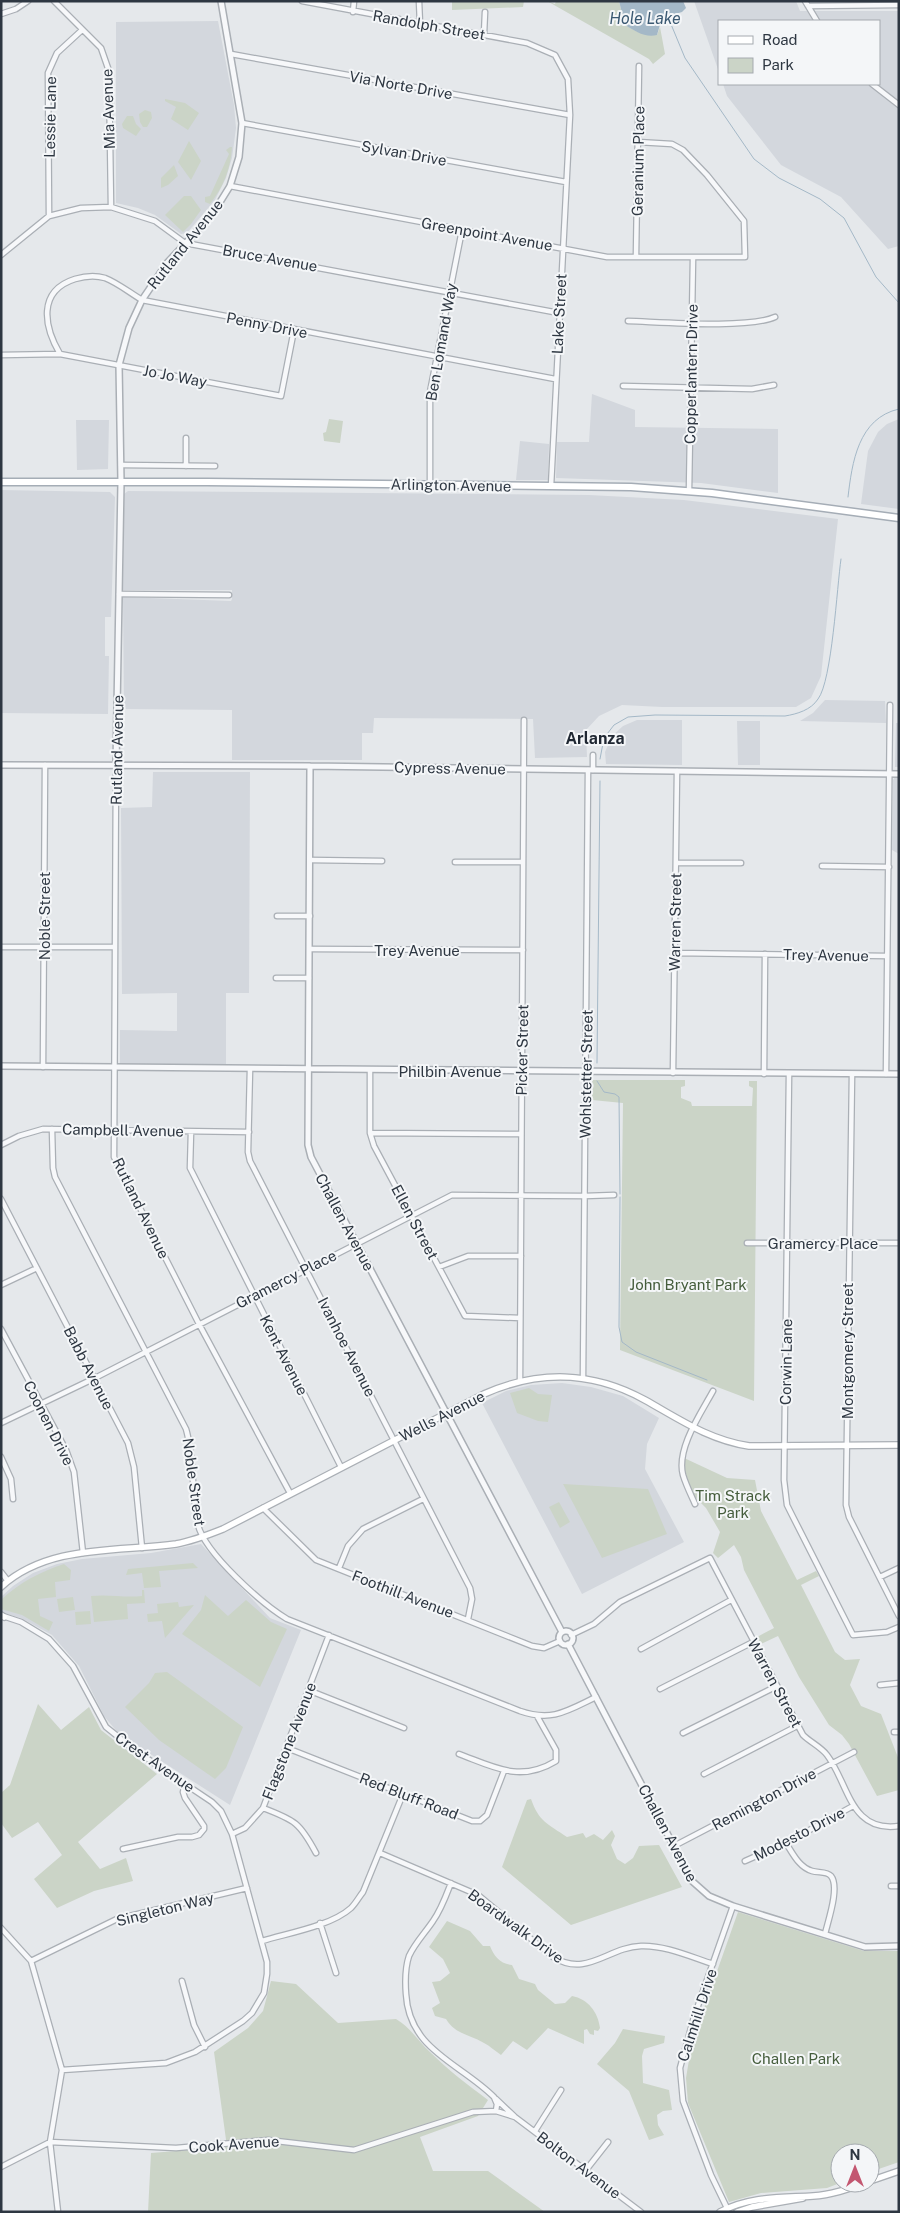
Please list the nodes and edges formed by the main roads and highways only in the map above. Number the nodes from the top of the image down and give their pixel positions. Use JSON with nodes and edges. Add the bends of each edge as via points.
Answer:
{"nodes":[{"id":1,"x":1,"y":482,"type":"edge"},
{"id":2,"x":899,"y":518,"type":"edge"},
{"id":3,"x":899,"y":1445,"type":"edge"},
{"id":4,"x":4,"y":1584,"type":"edge"},
{"id":5,"x":899,"y":2171,"type":"edge"},
{"id":6,"x":880,"y":2178,"type":"edge"},
{"id":7,"x":830,"y":2193,"type":"edge"},
{"id":8,"x":812,"y":2196,"type":"junction"},
{"id":9,"x":720,"y":2212,"type":"edge"},
{"id":10,"x":737,"y":2212,"type":"edge"}],
"edges":[{"from":1,"to":2,"type":"main road","name":"Arlington Avenue","via":[[689,490]]},
{"from":3,"to":4,"type":"main road","name":"Wells Avenue","via":[[749,1446],[730,1443],[692,1428],[631,1392],[608,1383],[583,1378],[520,1380],[446,1413],[223,1529],[178,1543],[83,1552],[47,1560]]},
{"from":5,"to":6,"type":"main road"},
{"from":7,"to":8,"type":"main road"},
{"from":8,"to":9,"type":"main road","via":[[768,2197]]},
{"from":8,"to":10,"type":"main road"}]}
